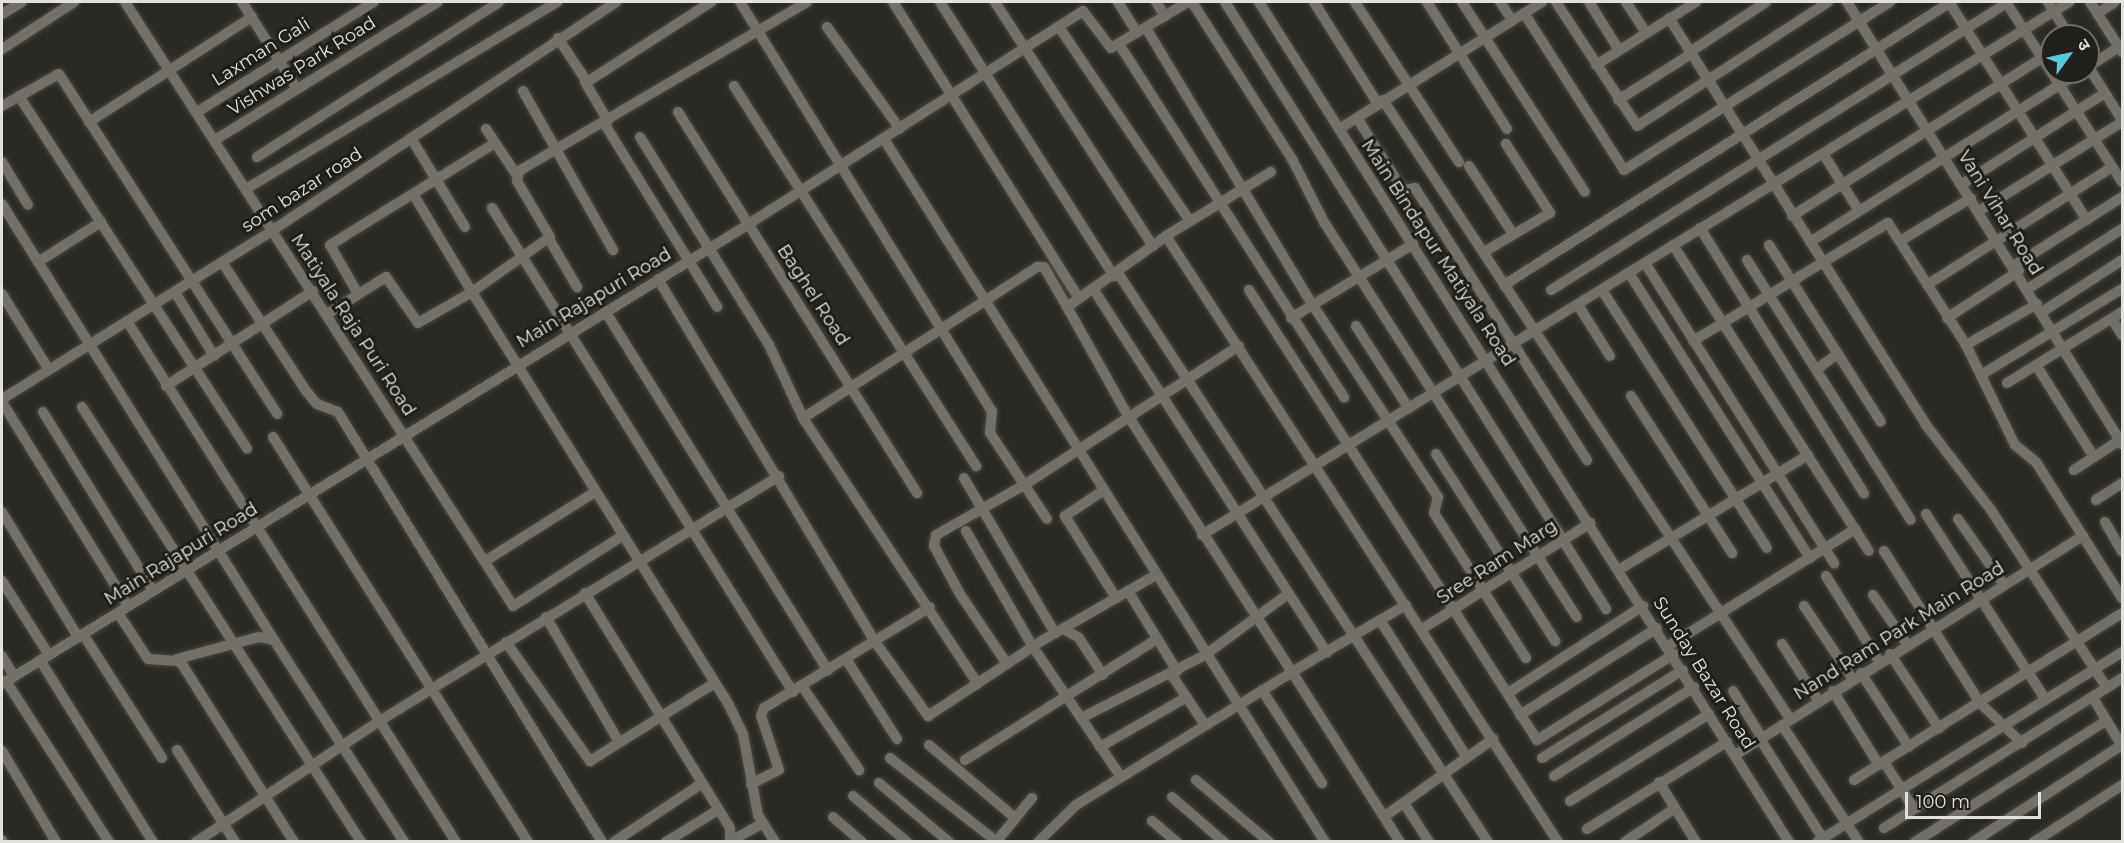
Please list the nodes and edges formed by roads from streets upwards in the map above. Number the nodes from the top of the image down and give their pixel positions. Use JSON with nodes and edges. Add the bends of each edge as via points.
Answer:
{"nodes":[{"id":1,"x":22,"y":2,"type":"edge"},
{"id":2,"x":74,"y":2,"type":"edge"},
{"id":3,"x":125,"y":2,"type":"edge"},
{"id":4,"x":242,"y":2,"type":"edge"},
{"id":5,"x":374,"y":2,"type":"edge"},
{"id":6,"x":438,"y":2,"type":"edge"},
{"id":7,"x":499,"y":2,"type":"edge"},
{"id":8,"x":556,"y":2,"type":"edge"},
{"id":9,"x":616,"y":2,"type":"edge"},
{"id":10,"x":711,"y":2,"type":"edge"},
{"id":11,"x":740,"y":2,"type":"edge"},
{"id":12,"x":807,"y":2,"type":"edge"},
{"id":13,"x":893,"y":2,"type":"edge"},
{"id":14,"x":940,"y":2,"type":"edge"},
{"id":15,"x":995,"y":2,"type":"edge"},
{"id":16,"x":1118,"y":2,"type":"edge"},
{"id":17,"x":1156,"y":2,"type":"edge"},
{"id":18,"x":1190,"y":2,"type":"edge"},
{"id":19,"x":1225,"y":2,"type":"edge"},
{"id":20,"x":1259,"y":2,"type":"edge"},
{"id":21,"x":1314,"y":2,"type":"edge"},
{"id":22,"x":1355,"y":2,"type":"edge"},
{"id":23,"x":1427,"y":2,"type":"edge"},
{"id":24,"x":1462,"y":2,"type":"edge"},
{"id":25,"x":1500,"y":2,"type":"edge"},
{"id":26,"x":1542,"y":2,"type":"edge"},
{"id":27,"x":1556,"y":2,"type":"edge"},
{"id":28,"x":1589,"y":2,"type":"edge"},
{"id":29,"x":1626,"y":2,"type":"edge"},
{"id":30,"x":1696,"y":2,"type":"edge"},
{"id":31,"x":1766,"y":2,"type":"edge"},
{"id":32,"x":1828,"y":2,"type":"edge"},
{"id":33,"x":1847,"y":2,"type":"edge"},
{"id":34,"x":1890,"y":2,"type":"edge"},
{"id":35,"x":1950,"y":2,"type":"edge"},
{"id":36,"x":2007,"y":2,"type":"edge"},
{"id":37,"x":2048,"y":2,"type":"edge"},
{"id":38,"x":2069,"y":2,"type":"edge"},
{"id":39,"x":2090,"y":2,"type":"edge"},
{"id":40,"x":2116,"y":2,"type":"edge"},
{"id":41,"x":1082,"y":6,"type":"edge"},
{"id":42,"x":2122,"y":11,"type":"edge"},
{"id":43,"x":2054,"y":12,"type":"junction"},
{"id":44,"x":1524,"y":13,"type":"junction"},
{"id":45,"x":2098,"y":13,"type":"junction"},
{"id":46,"x":2,"y":15,"type":"edge"},
{"id":47,"x":1165,"y":16,"type":"junction"},
{"id":48,"x":252,"y":17,"type":"junction"},
{"id":49,"x":1669,"y":18,"type":"junction"},
{"id":50,"x":1512,"y":20,"type":"junction"},
{"id":51,"x":1859,"y":21,"type":"junction"},
{"id":52,"x":2062,"y":24,"type":"edge"},
{"id":53,"x":827,"y":27,"type":"dead end"},
{"id":54,"x":1059,"y":27,"type":"junction"},
{"id":55,"x":1966,"y":29,"type":"junction"},
{"id":56,"x":1141,"y":30,"type":"junction"},
{"id":57,"x":2025,"y":31,"type":"junction"},
{"id":58,"x":758,"y":32,"type":"junction"},
{"id":59,"x":1646,"y":33,"type":"junction"},
{"id":60,"x":558,"y":38,"type":"junction"},
{"id":61,"x":1484,"y":38,"type":"junction"},
{"id":62,"x":1119,"y":44,"type":"junction"},
{"id":63,"x":1026,"y":48,"type":"junction"},
{"id":64,"x":2121,"y":48,"type":"edge"},
{"id":65,"x":2,"y":49,"type":"edge"},
{"id":66,"x":1877,"y":49,"type":"junction"},
{"id":67,"x":1619,"y":50,"type":"junction"},
{"id":68,"x":1460,"y":53,"type":"junction"},
{"id":69,"x":1690,"y":53,"type":"junction"},
{"id":70,"x":2040,"y":55,"type":"edge"},
{"id":71,"x":1983,"y":56,"type":"junction"},
{"id":72,"x":2040,"y":59,"type":"edge"},
{"id":73,"x":2100,"y":59,"type":"edge"},
{"id":74,"x":279,"y":60,"type":"junction"},
{"id":75,"x":1596,"y":65,"type":"junction"},
{"id":76,"x":169,"y":69,"type":"junction"},
{"id":77,"x":987,"y":75,"type":"junction"},
{"id":78,"x":1895,"y":77,"type":"junction"},
{"id":79,"x":585,"y":82,"type":"junction"},
{"id":80,"x":1708,"y":82,"type":"junction"},
{"id":81,"x":1409,"y":83,"type":"junction"},
{"id":82,"x":2063,"y":84,"type":"edge"},
{"id":83,"x":2099,"y":84,"type":"edge"},
{"id":84,"x":734,"y":86,"type":"dead end"},
{"id":85,"x":2001,"y":86,"type":"junction"},
{"id":86,"x":2060,"y":86,"type":"junction"},
{"id":87,"x":297,"y":89,"type":"junction"},
{"id":88,"x":523,"y":91,"type":"dead end"},
{"id":89,"x":2105,"y":93,"type":"junction"},
{"id":90,"x":19,"y":96,"type":"junction"},
{"id":91,"x":952,"y":97,"type":"junction"},
{"id":92,"x":1617,"y":100,"type":"junction"},
{"id":93,"x":1381,"y":102,"type":"junction"},
{"id":94,"x":1911,"y":103,"type":"junction"},
{"id":95,"x":2,"y":106,"type":"edge"},
{"id":96,"x":1724,"y":108,"type":"junction"},
{"id":97,"x":197,"y":112,"type":"junction"},
{"id":98,"x":678,"y":112,"type":"dead end"},
{"id":99,"x":2018,"y":112,"type":"junction"},
{"id":100,"x":2076,"y":112,"type":"junction"},
{"id":101,"x":1358,"y":118,"type":"junction"},
{"id":102,"x":2122,"y":121,"type":"edge"},
{"id":103,"x":89,"y":122,"type":"junction"},
{"id":104,"x":606,"y":122,"type":"junction"},
{"id":105,"x":486,"y":129,"type":"dead end"},
{"id":106,"x":900,"y":129,"type":"junction"},
{"id":107,"x":1339,"y":129,"type":"junction"},
{"id":108,"x":1507,"y":129,"type":"dead end"},
{"id":109,"x":1928,"y":130,"type":"junction"},
{"id":110,"x":1741,"y":135,"type":"junction"},
{"id":111,"x":640,"y":137,"type":"dead end"},
{"id":112,"x":411,"y":138,"type":"junction"},
{"id":113,"x":2035,"y":138,"type":"junction"},
{"id":114,"x":884,"y":139,"type":"junction"},
{"id":115,"x":215,"y":140,"type":"junction"},
{"id":116,"x":2095,"y":140,"type":"junction"},
{"id":117,"x":495,"y":143,"type":"junction"},
{"id":118,"x":1506,"y":144,"type":"dead end"},
{"id":119,"x":559,"y":149,"type":"junction"},
{"id":120,"x":1824,"y":155,"type":"junction"},
{"id":121,"x":257,"y":157,"type":"dead end"},
{"id":122,"x":1946,"y":158,"type":"junction"},
{"id":123,"x":2,"y":162,"type":"edge"},
{"id":124,"x":1759,"y":162,"type":"junction"},
{"id":125,"x":2053,"y":165,"type":"junction"},
{"id":126,"x":841,"y":166,"type":"junction"},
{"id":127,"x":2112,"y":167,"type":"junction"},
{"id":128,"x":1271,"y":172,"type":"dead end"},
{"id":129,"x":516,"y":174,"type":"junction"},
{"id":130,"x":436,"y":179,"type":"junction"},
{"id":131,"x":2122,"y":182,"type":"edge"},
{"id":132,"x":1962,"y":184,"type":"junction"},
{"id":133,"x":1773,"y":185,"type":"junction"},
{"id":134,"x":1843,"y":185,"type":"junction"},
{"id":135,"x":1245,"y":187,"type":"junction"},
{"id":136,"x":246,"y":189,"type":"junction"},
{"id":137,"x":801,"y":191,"type":"junction"},
{"id":138,"x":1585,"y":192,"type":"dead end"},
{"id":139,"x":2070,"y":193,"type":"junction"},
{"id":140,"x":413,"y":194,"type":"junction"},
{"id":141,"x":2122,"y":197,"type":"edge"},
{"id":142,"x":1971,"y":198,"type":"junction"},
{"id":143,"x":1220,"y":203,"type":"junction"},
{"id":144,"x":2,"y":204,"type":"edge"},
{"id":145,"x":28,"y":205,"type":"dead end"},
{"id":146,"x":492,"y":208,"type":"dead end"},
{"id":147,"x":1859,"y":211,"type":"junction"},
{"id":148,"x":1979,"y":211,"type":"junction"},
{"id":149,"x":1792,"y":216,"type":"junction"},
{"id":150,"x":2087,"y":220,"type":"junction"},
{"id":151,"x":1190,"y":221,"type":"junction"},
{"id":152,"x":101,"y":222,"type":"junction"},
{"id":153,"x":747,"y":224,"type":"junction"},
{"id":154,"x":465,"y":227,"type":"dead end"},
{"id":155,"x":1700,"y":228,"type":"junction"},
{"id":156,"x":2122,"y":229,"type":"edge"},
{"id":157,"x":273,"y":230,"type":"junction"},
{"id":158,"x":1513,"y":234,"type":"junction"},
{"id":159,"x":1166,"y":236,"type":"junction"},
{"id":160,"x":1997,"y":238,"type":"junction"},
{"id":161,"x":549,"y":239,"type":"junction"},
{"id":162,"x":1900,"y":241,"type":"junction"},
{"id":163,"x":1810,"y":242,"type":"junction"},
{"id":164,"x":1413,"y":244,"type":"junction"},
{"id":165,"x":1673,"y":245,"type":"junction"},
{"id":166,"x":1769,"y":245,"type":"dead end"},
{"id":167,"x":1153,"y":246,"type":"junction"},
{"id":168,"x":709,"y":247,"type":"junction"},
{"id":169,"x":613,"y":250,"type":"dead end"},
{"id":170,"x":1484,"y":252,"type":"junction"},
{"id":171,"x":525,"y":258,"type":"junction"},
{"id":172,"x":691,"y":259,"type":"junction"},
{"id":173,"x":1386,"y":259,"type":"junction"},
{"id":174,"x":1747,"y":260,"type":"dead end"},
{"id":175,"x":2122,"y":260,"type":"edge"},
{"id":176,"x":38,"y":262,"type":"junction"},
{"id":177,"x":222,"y":262,"type":"junction"},
{"id":178,"x":1645,"y":262,"type":"junction"},
{"id":179,"x":1824,"y":262,"type":"junction"},
{"id":180,"x":2017,"y":268,"type":"junction"},
{"id":181,"x":1629,"y":273,"type":"junction"},
{"id":182,"x":1116,"y":274,"type":"junction"},
{"id":183,"x":1358,"y":276,"type":"junction"},
{"id":184,"x":658,"y":279,"type":"junction"},
{"id":185,"x":192,"y":281,"type":"junction"},
{"id":186,"x":1792,"y":282,"type":"junction"},
{"id":187,"x":1504,"y":285,"type":"junction"},
{"id":188,"x":1927,"y":285,"type":"junction"},
{"id":189,"x":577,"y":287,"type":"dead end"},
{"id":190,"x":2029,"y":288,"type":"junction"},
{"id":191,"x":2122,"y":289,"type":"edge"},
{"id":192,"x":1094,"y":290,"type":"junction"},
{"id":193,"x":1249,"y":290,"type":"dead end"},
{"id":194,"x":1602,"y":290,"type":"junction"},
{"id":195,"x":313,"y":291,"type":"junction"},
{"id":196,"x":1551,"y":291,"type":"dead end"},
{"id":197,"x":175,"y":292,"type":"junction"},
{"id":198,"x":472,"y":292,"type":"junction"},
{"id":199,"x":2,"y":294,"type":"edge"},
{"id":200,"x":358,"y":294,"type":"junction"},
{"id":201,"x":1770,"y":296,"type":"junction"},
{"id":202,"x":987,"y":299,"type":"junction"},
{"id":203,"x":1079,"y":299,"type":"junction"},
{"id":204,"x":155,"y":304,"type":"junction"},
{"id":205,"x":1312,"y":304,"type":"junction"},
{"id":206,"x":1578,"y":305,"type":"junction"},
{"id":207,"x":717,"y":307,"type":"dead end"},
{"id":208,"x":1067,"y":307,"type":"junction"},
{"id":209,"x":1749,"y":308,"type":"junction"},
{"id":210,"x":2040,"y":308,"type":"junction"},
{"id":211,"x":605,"y":311,"type":"junction"},
{"id":212,"x":2122,"y":312,"type":"edge"},
{"id":213,"x":327,"y":314,"type":"junction"},
{"id":214,"x":1291,"y":318,"type":"junction"},
{"id":215,"x":1947,"y":318,"type":"junction"},
{"id":216,"x":2112,"y":319,"type":"junction"},
{"id":217,"x":127,"y":321,"type":"junction"},
{"id":218,"x":1722,"y":324,"type":"junction"},
{"id":219,"x":263,"y":325,"type":"junction"},
{"id":220,"x":1356,"y":326,"type":"dead end"},
{"id":221,"x":939,"y":329,"type":"junction"},
{"id":222,"x":572,"y":331,"type":"junction"},
{"id":223,"x":2053,"y":332,"type":"junction"},
{"id":224,"x":1535,"y":333,"type":"junction"},
{"id":225,"x":2122,"y":335,"type":"edge"},
{"id":226,"x":1694,"y":341,"type":"junction"},
{"id":227,"x":90,"y":345,"type":"junction"},
{"id":228,"x":233,"y":345,"type":"junction"},
{"id":229,"x":1515,"y":345,"type":"junction"},
{"id":230,"x":1966,"y":345,"type":"junction"},
{"id":231,"x":1239,"y":346,"type":"junction"},
{"id":232,"x":2063,"y":351,"type":"junction"},
{"id":233,"x":902,"y":352,"type":"junction"},
{"id":234,"x":1839,"y":354,"type":"junction"},
{"id":235,"x":214,"y":356,"type":"junction"},
{"id":236,"x":1610,"y":356,"type":"dead end"},
{"id":237,"x":1488,"y":363,"type":"junction"},
{"id":238,"x":517,"y":364,"type":"junction"},
{"id":239,"x":2036,"y":365,"type":"junction"},
{"id":240,"x":195,"y":368,"type":"junction"},
{"id":241,"x":1817,"y":369,"type":"junction"},
{"id":242,"x":49,"y":370,"type":"junction"},
{"id":243,"x":1982,"y":375,"type":"junction"},
{"id":244,"x":1461,"y":376,"type":"junction"},
{"id":245,"x":1189,"y":378,"type":"junction"},
{"id":246,"x":2007,"y":383,"type":"dead end"},
{"id":247,"x":852,"y":384,"type":"junction"},
{"id":248,"x":166,"y":386,"type":"junction"},
{"id":249,"x":1434,"y":393,"type":"junction"},
{"id":250,"x":1160,"y":396,"type":"junction"},
{"id":251,"x":1631,"y":396,"type":"dead end"},
{"id":252,"x":1344,"y":397,"type":"dead end"},
{"id":253,"x":2,"y":401,"type":"edge"},
{"id":254,"x":82,"y":407,"type":"dead end"},
{"id":255,"x":1409,"y":409,"type":"junction"},
{"id":256,"x":44,"y":412,"type":"dead end"},
{"id":257,"x":277,"y":414,"type":"dead end"},
{"id":258,"x":1128,"y":416,"type":"junction"},
{"id":259,"x":803,"y":418,"type":"junction"},
{"id":260,"x":1881,"y":422,"type":"dead end"},
{"id":261,"x":1387,"y":424,"type":"junction"},
{"id":262,"x":404,"y":434,"type":"junction"},
{"id":263,"x":273,"y":436,"type":"dead end"},
{"id":264,"x":2121,"y":442,"type":"edge"},
{"id":265,"x":1349,"y":445,"type":"junction"},
{"id":266,"x":1078,"y":448,"type":"junction"},
{"id":267,"x":247,"y":449,"type":"dead end"},
{"id":268,"x":1436,"y":454,"type":"dead end"},
{"id":269,"x":1808,"y":455,"type":"junction"},
{"id":270,"x":2094,"y":457,"type":"junction"},
{"id":271,"x":365,"y":459,"type":"junction"},
{"id":272,"x":1587,"y":460,"type":"dead end"},
{"id":273,"x":1315,"y":463,"type":"junction"},
{"id":274,"x":976,"y":466,"type":"dead end"},
{"id":275,"x":2074,"y":470,"type":"dead end"},
{"id":276,"x":1778,"y":473,"type":"junction"},
{"id":277,"x":779,"y":476,"type":"junction"},
{"id":278,"x":964,"y":478,"type":"dead end"},
{"id":279,"x":2122,"y":483,"type":"edge"},
{"id":280,"x":1761,"y":484,"type":"junction"},
{"id":281,"x":1024,"y":485,"type":"junction"},
{"id":282,"x":1104,"y":490,"type":"junction"},
{"id":283,"x":595,"y":492,"type":"junction"},
{"id":284,"x":917,"y":493,"type":"dead end"},
{"id":285,"x":308,"y":494,"type":"junction"},
{"id":286,"x":1264,"y":494,"type":"junction"},
{"id":287,"x":1864,"y":494,"type":"dead end"},
{"id":288,"x":1736,"y":500,"type":"junction"},
{"id":289,"x":2096,"y":500,"type":"dead end"},
{"id":290,"x":730,"y":507,"type":"junction"},
{"id":291,"x":982,"y":509,"type":"junction"},
{"id":292,"x":2,"y":512,"type":"edge"},
{"id":293,"x":1236,"y":512,"type":"junction"},
{"id":294,"x":1926,"y":514,"type":"dead end"},
{"id":295,"x":1708,"y":516,"type":"junction"},
{"id":296,"x":1047,"y":519,"type":"dead end"},
{"id":297,"x":1958,"y":519,"type":"dead end"},
{"id":298,"x":1911,"y":520,"type":"dead end"},
{"id":299,"x":2105,"y":522,"type":"dead end"},
{"id":300,"x":1590,"y":523,"type":"junction"},
{"id":301,"x":256,"y":527,"type":"junction"},
{"id":302,"x":1855,"y":529,"type":"junction"},
{"id":303,"x":695,"y":530,"type":"junction"},
{"id":304,"x":966,"y":531,"type":"dead end"},
{"id":305,"x":1202,"y":535,"type":"junction"},
{"id":306,"x":622,"y":536,"type":"junction"},
{"id":307,"x":2083,"y":536,"type":"junction"},
{"id":308,"x":1562,"y":539,"type":"junction"},
{"id":309,"x":1668,"y":540,"type":"junction"},
{"id":310,"x":1823,"y":547,"type":"junction"},
{"id":311,"x":1767,"y":548,"type":"dead end"},
{"id":312,"x":2122,"y":550,"type":"edge"},
{"id":313,"x":218,"y":551,"type":"junction"},
{"id":314,"x":1869,"y":551,"type":"dead end"},
{"id":315,"x":1884,"y":551,"type":"dead end"},
{"id":316,"x":1732,"y":553,"type":"dead end"},
{"id":317,"x":1537,"y":555,"type":"junction"},
{"id":318,"x":1810,"y":558,"type":"junction"},
{"id":319,"x":485,"y":561,"type":"junction"},
{"id":320,"x":638,"y":561,"type":"junction"},
{"id":321,"x":1834,"y":563,"type":"dead end"},
{"id":322,"x":1620,"y":568,"type":"junction"},
{"id":323,"x":2029,"y":569,"type":"junction"},
{"id":324,"x":187,"y":570,"type":"junction"},
{"id":325,"x":1511,"y":572,"type":"junction"},
{"id":326,"x":1156,"y":575,"type":"junction"},
{"id":327,"x":1826,"y":576,"type":"dead end"},
{"id":328,"x":2,"y":581,"type":"edge"},
{"id":329,"x":2004,"y":585,"type":"junction"},
{"id":330,"x":1484,"y":590,"type":"junction"},
{"id":331,"x":153,"y":591,"type":"junction"},
{"id":332,"x":1128,"y":591,"type":"junction"},
{"id":333,"x":585,"y":593,"type":"junction"},
{"id":334,"x":1288,"y":594,"type":"junction"},
{"id":335,"x":1873,"y":595,"type":"dead end"},
{"id":336,"x":1116,"y":598,"type":"junction"},
{"id":337,"x":2122,"y":598,"type":"edge"},
{"id":338,"x":1980,"y":599,"type":"junction"},
{"id":339,"x":1406,"y":604,"type":"junction"},
{"id":340,"x":128,"y":606,"type":"junction"},
{"id":341,"x":1643,"y":606,"type":"junction"},
{"id":342,"x":1804,"y":606,"type":"dead end"},
{"id":343,"x":930,"y":607,"type":"junction"},
{"id":344,"x":1454,"y":609,"type":"junction"},
{"id":345,"x":1606,"y":609,"type":"dead end"},
{"id":346,"x":1723,"y":612,"type":"junction"},
{"id":347,"x":118,"y":613,"type":"junction"},
{"id":348,"x":2122,"y":613,"type":"edge"},
{"id":349,"x":1255,"y":616,"type":"junction"},
{"id":350,"x":546,"y":617,"type":"junction"},
{"id":351,"x":1577,"y":617,"type":"dead end"},
{"id":352,"x":1380,"y":620,"type":"junction"},
{"id":353,"x":1422,"y":628,"type":"junction"},
{"id":354,"x":1657,"y":628,"type":"junction"},
{"id":355,"x":1932,"y":629,"type":"junction"},
{"id":356,"x":1059,"y":631,"type":"junction"},
{"id":357,"x":81,"y":635,"type":"junction"},
{"id":358,"x":1357,"y":635,"type":"junction"},
{"id":359,"x":1157,"y":639,"type":"junction"},
{"id":360,"x":274,"y":640,"type":"junction"},
{"id":361,"x":1555,"y":641,"type":"dead end"},
{"id":362,"x":506,"y":642,"type":"junction"},
{"id":363,"x":2077,"y":642,"type":"junction"},
{"id":364,"x":876,"y":643,"type":"junction"},
{"id":365,"x":235,"y":644,"type":"junction"},
{"id":366,"x":1782,"y":644,"type":"dead end"},
{"id":367,"x":1907,"y":644,"type":"junction"},
{"id":368,"x":1033,"y":647,"type":"junction"},
{"id":369,"x":1671,"y":650,"type":"junction"},
{"id":370,"x":2122,"y":652,"type":"edge"},
{"id":371,"x":488,"y":653,"type":"junction"},
{"id":372,"x":1327,"y":653,"type":"junction"},
{"id":373,"x":1205,"y":654,"type":"junction"},
{"id":374,"x":1890,"y":654,"type":"junction"},
{"id":375,"x":2,"y":656,"type":"edge"},
{"id":376,"x":45,"y":658,"type":"junction"},
{"id":377,"x":1526,"y":658,"type":"dead end"},
{"id":378,"x":177,"y":659,"type":"junction"},
{"id":379,"x":846,"y":659,"type":"junction"},
{"id":380,"x":1879,"y":661,"type":"junction"},
{"id":381,"x":1007,"y":664,"type":"junction"},
{"id":382,"x":2095,"y":669,"type":"junction"},
{"id":383,"x":828,"y":670,"type":"junction"},
{"id":384,"x":1683,"y":670,"type":"junction"},
{"id":385,"x":1174,"y":672,"type":"junction"},
{"id":386,"x":1292,"y":672,"type":"junction"},
{"id":387,"x":2028,"y":672,"type":"junction"},
{"id":388,"x":1103,"y":675,"type":"junction"},
{"id":389,"x":1857,"y":675,"type":"junction"},
{"id":390,"x":7,"y":680,"type":"edge"},
{"id":391,"x":2122,"y":681,"type":"edge"},
{"id":392,"x":715,"y":683,"type":"junction"},
{"id":393,"x":978,"y":684,"type":"junction"},
{"id":394,"x":432,"y":687,"type":"junction"},
{"id":395,"x":1694,"y":687,"type":"junction"},
{"id":396,"x":2107,"y":688,"type":"junction"},
{"id":397,"x":797,"y":689,"type":"junction"},
{"id":398,"x":1262,"y":690,"type":"junction"},
{"id":399,"x":1733,"y":691,"type":"dead end"},
{"id":400,"x":1833,"y":691,"type":"junction"},
{"id":401,"x":1508,"y":693,"type":"junction"},
{"id":402,"x":1187,"y":697,"type":"junction"},
{"id":403,"x":1067,"y":698,"type":"junction"},
{"id":404,"x":2093,"y":698,"type":"junction"},
{"id":405,"x":1818,"y":700,"type":"junction"},
{"id":406,"x":2046,"y":700,"type":"junction"},
{"id":407,"x":1980,"y":703,"type":"junction"},
{"id":408,"x":1236,"y":705,"type":"junction"},
{"id":409,"x":1710,"y":714,"type":"junction"},
{"id":410,"x":1520,"y":715,"type":"junction"},
{"id":411,"x":658,"y":717,"type":"junction"},
{"id":412,"x":1080,"y":718,"type":"junction"},
{"id":413,"x":381,"y":720,"type":"junction"},
{"id":414,"x":2107,"y":720,"type":"junction"},
{"id":415,"x":1786,"y":722,"type":"junction"},
{"id":416,"x":1205,"y":724,"type":"junction"},
{"id":417,"x":2005,"y":725,"type":"junction"},
{"id":418,"x":1939,"y":729,"type":"junction"},
{"id":419,"x":1493,"y":738,"type":"junction"},
{"id":420,"x":1761,"y":738,"type":"junction"},
{"id":421,"x":897,"y":739,"type":"dead end"},
{"id":422,"x":619,"y":742,"type":"junction"},
{"id":423,"x":1727,"y":742,"type":"junction"},
{"id":424,"x":2022,"y":743,"type":"junction"},
{"id":425,"x":929,"y":745,"type":"dead end"},
{"id":426,"x":341,"y":746,"type":"junction"},
{"id":427,"x":2122,"y":746,"type":"edge"},
{"id":428,"x":1100,"y":747,"type":"junction"},
{"id":429,"x":1909,"y":747,"type":"junction"},
{"id":430,"x":177,"y":750,"type":"dead end"},
{"id":431,"x":2,"y":751,"type":"edge"},
{"id":432,"x":1735,"y":755,"type":"junction"},
{"id":433,"x":1466,"y":756,"type":"junction"},
{"id":434,"x":162,"y":758,"type":"dead end"},
{"id":435,"x":890,"y":758,"type":"dead end"},
{"id":436,"x":1542,"y":758,"type":"dead end"},
{"id":437,"x":965,"y":760,"type":"dead end"},
{"id":438,"x":1882,"y":763,"type":"junction"},
{"id":439,"x":312,"y":764,"type":"junction"},
{"id":440,"x":859,"y":770,"type":"dead end"},
{"id":441,"x":1443,"y":771,"type":"junction"},
{"id":442,"x":1554,"y":776,"type":"dead end"},
{"id":443,"x":1121,"y":777,"type":"junction"},
{"id":444,"x":1196,"y":780,"type":"dead end"},
{"id":445,"x":1854,"y":780,"type":"dead end"},
{"id":446,"x":1659,"y":782,"type":"junction"},
{"id":447,"x":879,"y":783,"type":"dead end"},
{"id":448,"x":1322,"y":783,"type":"dead end"},
{"id":449,"x":701,"y":784,"type":"junction"},
{"id":450,"x":751,"y":784,"type":"junction"},
{"id":451,"x":2122,"y":785,"type":"edge"},
{"id":452,"x":1901,"y":788,"type":"junction"},
{"id":453,"x":265,"y":796,"type":"junction"},
{"id":454,"x":853,"y":796,"type":"dead end"},
{"id":455,"x":1172,"y":797,"type":"dead end"},
{"id":456,"x":1032,"y":798,"type":"dead end"},
{"id":457,"x":1570,"y":801,"type":"dead end"},
{"id":458,"x":1404,"y":802,"type":"junction"},
{"id":459,"x":1675,"y":808,"type":"junction"},
{"id":460,"x":1914,"y":809,"type":"junction"},
{"id":461,"x":718,"y":810,"type":"junction"},
{"id":462,"x":1385,"y":816,"type":"junction"},
{"id":463,"x":833,"y":817,"type":"dead end"},
{"id":464,"x":1015,"y":818,"type":"junction"},
{"id":465,"x":1152,"y":821,"type":"dead end"},
{"id":466,"x":1845,"y":822,"type":"junction"},
{"id":467,"x":223,"y":824,"type":"junction"},
{"id":468,"x":762,"y":824,"type":"junction"},
{"id":469,"x":1884,"y":828,"type":"dead end"},
{"id":470,"x":1587,"y":829,"type":"dead end"},
{"id":471,"x":2051,"y":837,"type":"edge"},
{"id":472,"x":1694,"y":838,"type":"edge"},
{"id":473,"x":1822,"y":840,"type":"edge"},
{"id":474,"x":730,"y":841,"type":"edge"},
{"id":475,"x":996,"y":841,"type":"edge"},
{"id":476,"x":56,"y":842,"type":"edge"},
{"id":477,"x":109,"y":842,"type":"edge"},
{"id":478,"x":153,"y":842,"type":"edge"},
{"id":479,"x":196,"y":842,"type":"edge"},
{"id":480,"x":235,"y":842,"type":"edge"},
{"id":481,"x":294,"y":842,"type":"edge"},
{"id":482,"x":361,"y":842,"type":"edge"},
{"id":483,"x":404,"y":842,"type":"edge"},
{"id":484,"x":456,"y":842,"type":"edge"},
{"id":485,"x":528,"y":842,"type":"edge"},
{"id":486,"x":602,"y":842,"type":"edge"},
{"id":487,"x":614,"y":842,"type":"edge"},
{"id":488,"x":666,"y":842,"type":"edge"},
{"id":489,"x":776,"y":842,"type":"edge"},
{"id":490,"x":862,"y":842,"type":"edge"},
{"id":491,"x":907,"y":842,"type":"edge"},
{"id":492,"x":948,"y":842,"type":"edge"},
{"id":493,"x":1038,"y":842,"type":"edge"},
{"id":494,"x":1177,"y":842,"type":"edge"},
{"id":495,"x":1224,"y":842,"type":"edge"},
{"id":496,"x":1269,"y":842,"type":"edge"},
{"id":497,"x":1325,"y":842,"type":"edge"},
{"id":498,"x":1400,"y":842,"type":"edge"},
{"id":499,"x":1429,"y":842,"type":"edge"},
{"id":500,"x":1488,"y":842,"type":"edge"},
{"id":501,"x":1558,"y":842,"type":"edge"},
{"id":502,"x":1625,"y":842,"type":"edge"},
{"id":503,"x":1683,"y":842,"type":"edge"},
{"id":504,"x":1789,"y":842,"type":"edge"},
{"id":505,"x":1859,"y":842,"type":"edge"},
{"id":506,"x":1915,"y":842,"type":"edge"},
{"id":507,"x":1973,"y":842,"type":"edge"},
{"id":508,"x":2034,"y":842,"type":"edge"}],
"edges":[{"from":1,"to":46,"type":"street"},
{"from":2,"to":65,"type":"street"},
{"from":3,"to":76,"type":"street","name":"Matiyala Raja Puri Road"},
{"from":4,"to":48,"type":"street"},
{"from":5,"to":74,"type":"street","name":"Laxman Gali"},
{"from":6,"to":87,"type":"street","name":"Vishwas Park Road"},
{"from":7,"to":121,"type":"street"},
{"from":8,"to":136,"type":"street"},
{"from":9,"to":60,"type":"street","name":"som bazar road"},
{"from":10,"to":79,"type":"street"},
{"from":11,"to":58,"type":"street"},
{"from":12,"to":58,"type":"street"},
{"from":13,"to":91,"type":"street"},
{"from":14,"to":77,"type":"street"},
{"from":15,"to":63,"type":"street"},
{"from":16,"to":56,"type":"street"},
{"from":17,"to":47,"type":"street"},
{"from":18,"to":47,"type":"street"},
{"from":18,"to":183,"type":"street","via":[[1287,150]]},
{"from":19,"to":173,"type":"street"},
{"from":20,"to":107,"type":"street","name":"Main Bindapur Matiyala Road"},
{"from":21,"to":93,"type":"street"},
{"from":22,"to":81,"type":"street"},
{"from":23,"to":68,"type":"street"},
{"from":24,"to":61,"type":"street"},
{"from":25,"to":50,"type":"street"},
{"from":26,"to":44,"type":"street"},
{"from":27,"to":75,"type":"street"},
{"from":28,"to":67,"type":"street"},
{"from":29,"to":59,"type":"street"},
{"from":30,"to":49,"type":"street"},
{"from":31,"to":69,"type":"street"},
{"from":32,"to":80,"type":"street"},
{"from":33,"to":51,"type":"street","name":"Vani Vihar Road"},
{"from":34,"to":51,"type":"street"},
{"from":35,"to":55,"type":"street"},
{"from":35,"to":66,"type":"street"},
{"from":36,"to":55,"type":"street"},
{"from":36,"to":57,"type":"street"},
{"from":37,"to":43,"type":"street"},
{"from":38,"to":43,"type":"street"},
{"from":39,"to":45,"type":"street"},
{"from":40,"to":42,"type":"street"},
{"from":40,"to":45,"type":"street"},
{"from":41,"to":54,"type":"street","name":"Main Rajapuri Road"},
{"from":41,"to":62,"type":"street","name":"Main Rajapuri Road","via":[[1108,47]]},
{"from":43,"to":52,"type":"street"},
{"from":43,"to":57,"type":"street"},
{"from":44,"to":50,"type":"street"},
{"from":44,"to":96,"type":"street","via":[[1624,170]]},
{"from":45,"to":64,"type":"street"},
{"from":47,"to":56,"type":"street"},
{"from":48,"to":74,"type":"street"},
{"from":48,"to":76,"type":"street"},
{"from":49,"to":59,"type":"street"},
{"from":49,"to":69,"type":"street"},
{"from":50,"to":61,"type":"street"},
{"from":51,"to":66,"type":"street","name":"Vani Vihar Road"},
{"from":51,"to":96,"type":"street"},
{"from":53,"to":106,"type":"street"},
{"from":54,"to":63,"type":"street","name":"Main Rajapuri Road"},
{"from":54,"to":151,"type":"street"},
{"from":55,"to":71,"type":"street"},
{"from":55,"to":78,"type":"street"},
{"from":56,"to":62,"type":"street"},
{"from":56,"to":135,"type":"street"},
{"from":57,"to":70,"type":"street"},
{"from":57,"to":71,"type":"street"},
{"from":58,"to":104,"type":"street"},
{"from":58,"to":126,"type":"street"},
{"from":59,"to":67,"type":"street"},
{"from":60,"to":79,"type":"street"},
{"from":60,"to":112,"type":"street","name":"som bazar road"},
{"from":61,"to":68,"type":"street"},
{"from":61,"to":138,"type":"street"},
{"from":62,"to":143,"type":"street"},
{"from":63,"to":77,"type":"street","name":"Main Rajapuri Road"},
{"from":63,"to":167,"type":"street"},
{"from":64,"to":73,"type":"street"},
{"from":66,"to":78,"type":"street","name":"Vani Vihar Road"},
{"from":66,"to":110,"type":"street"},
{"from":67,"to":75,"type":"street"},
{"from":68,"to":81,"type":"street"},
{"from":68,"to":108,"type":"street"},
{"from":69,"to":80,"type":"street"},
{"from":69,"to":92,"type":"street"},
{"from":71,"to":85,"type":"street"},
{"from":71,"to":94,"type":"street"},
{"from":72,"to":85,"type":"street"},
{"from":74,"to":87,"type":"street"},
{"from":74,"to":97,"type":"street","name":"Laxman Gali"},
{"from":75,"to":92,"type":"street"},
{"from":76,"to":97,"type":"street","name":"Matiyala Raja Puri Road"},
{"from":76,"to":103,"type":"street"},
{"from":77,"to":91,"type":"street","name":"Main Rajapuri Road"},
{"from":77,"to":182,"type":"street"},
{"from":78,"to":94,"type":"street","name":"Vani Vihar Road"},
{"from":78,"to":124,"type":"street"},
{"from":79,"to":104,"type":"street"},
{"from":80,"to":92,"type":"street","via":[[1637,126]]},
{"from":80,"to":96,"type":"street"},
{"from":81,"to":93,"type":"street"},
{"from":81,"to":158,"type":"street"},
{"from":82,"to":86,"type":"street"},
{"from":83,"to":89,"type":"street"},
{"from":84,"to":137,"type":"street"},
{"from":85,"to":99,"type":"street"},
{"from":85,"to":109,"type":"street"},
{"from":86,"to":99,"type":"street"},
{"from":86,"to":100,"type":"street"},
{"from":87,"to":115,"type":"street","name":"Vishwas Park Road"},
{"from":88,"to":119,"type":"street"},
{"from":89,"to":100,"type":"street"},
{"from":89,"to":102,"type":"street"},
{"from":90,"to":95,"type":"street"},
{"from":90,"to":103,"type":"street","via":[[56,72]]},
{"from":90,"to":152,"type":"street"},
{"from":91,"to":106,"type":"street","name":"Main Rajapuri Road"},
{"from":91,"to":203,"type":"street"},
{"from":93,"to":101,"type":"street"},
{"from":93,"to":170,"type":"street"},
{"from":94,"to":109,"type":"street","name":"Vani Vihar Road"},
{"from":94,"to":120,"type":"street"},
{"from":96,"to":110,"type":"street"},
{"from":97,"to":115,"type":"street","name":"Matiyala Raja Puri Road"},
{"from":98,"to":153,"type":"street","name":"Baghel Road"},
{"from":99,"to":113,"type":"street"},
{"from":99,"to":122,"type":"street"},
{"from":100,"to":113,"type":"street"},
{"from":100,"to":116,"type":"street"},
{"from":101,"to":107,"type":"street"},
{"from":101,"to":229,"type":"street","via":[[1403,190],[1415,188]]},
{"from":102,"to":116,"type":"street"},
{"from":103,"to":185,"type":"street"},
{"from":104,"to":119,"type":"street"},
{"from":104,"to":172,"type":"street"},
{"from":105,"to":117,"type":"street"},
{"from":106,"to":114,"type":"street","name":"Main Rajapuri Road"},
{"from":107,"to":164,"type":"street","name":"Main Bindapur Matiyala Road"},
{"from":109,"to":122,"type":"street","name":"Vani Vihar Road"},
{"from":109,"to":134,"type":"street"},
{"from":110,"to":124,"type":"street"},
{"from":110,"to":187,"type":"street"},
{"from":111,"to":168,"type":"street"},
{"from":112,"to":130,"type":"street"},
{"from":112,"to":157,"type":"street","name":"som bazar road"},
{"from":113,"to":125,"type":"street"},
{"from":113,"to":132,"type":"street"},
{"from":114,"to":126,"type":"street","name":"Main Rajapuri Road"},
{"from":114,"to":202,"type":"street"},
{"from":115,"to":136,"type":"street","name":"Matiyala Raja Puri Road"},
{"from":116,"to":125,"type":"street"},
{"from":116,"to":127,"type":"street"},
{"from":117,"to":129,"type":"street"},
{"from":117,"to":130,"type":"street"},
{"from":118,"to":158,"type":"street","via":[[1550,213]]},
{"from":119,"to":129,"type":"street"},
{"from":119,"to":169,"type":"street"},
{"from":120,"to":133,"type":"street"},
{"from":120,"to":134,"type":"street"},
{"from":122,"to":132,"type":"street","name":"Vani Vihar Road"},
{"from":122,"to":147,"type":"street"},
{"from":123,"to":145,"type":"street"},
{"from":124,"to":133,"type":"street"},
{"from":124,"to":196,"type":"street"},
{"from":125,"to":139,"type":"street"},
{"from":125,"to":148,"type":"street"},
{"from":126,"to":137,"type":"street","name":"Main Rajapuri Road"},
{"from":126,"to":221,"type":"street"},
{"from":127,"to":131,"type":"street"},
{"from":127,"to":139,"type":"street"},
{"from":128,"to":135,"type":"street"},
{"from":129,"to":161,"type":"street"},
{"from":130,"to":140,"type":"street"},
{"from":130,"to":154,"type":"street"},
{"from":132,"to":142,"type":"street","name":"Vani Vihar Road"},
{"from":133,"to":149,"type":"street"},
{"from":133,"to":155,"type":"street"},
{"from":134,"to":147,"type":"street"},
{"from":134,"to":149,"type":"street"},
{"from":135,"to":143,"type":"street"},
{"from":135,"to":205,"type":"street"},
{"from":136,"to":157,"type":"street","name":"Matiyala Raja Puri Road"},
{"from":137,"to":153,"type":"street","name":"Main Rajapuri Road"},
{"from":137,"to":233,"type":"street"},
{"from":139,"to":150,"type":"street"},
{"from":139,"to":160,"type":"street"},
{"from":140,"to":198,"type":"street"},
{"from":140,"to":200,"type":"street","via":[[328,247]]},
{"from":141,"to":150,"type":"street"},
{"from":142,"to":148,"type":"street","name":"Vani Vihar Road"},
{"from":142,"to":162,"type":"street"},
{"from":143,"to":151,"type":"street"},
{"from":143,"to":214,"type":"street"},
{"from":144,"to":176,"type":"street"},
{"from":146,"to":171,"type":"street"},
{"from":147,"to":163,"type":"street"},
{"from":148,"to":160,"type":"street","name":"Vani Vihar Road"},
{"from":149,"to":163,"type":"street"},
{"from":150,"to":180,"type":"street"},
{"from":151,"to":159,"type":"street"},
{"from":152,"to":176,"type":"street"},
{"from":152,"to":204,"type":"street"},
{"from":153,"to":168,"type":"street","name":"Main Rajapuri Road"},
{"from":153,"to":247,"type":"street","name":"Baghel Road"},
{"from":155,"to":165,"type":"street"},
{"from":155,"to":209,"type":"street"},
{"from":156,"to":190,"type":"street"},
{"from":157,"to":177,"type":"street","name":"som bazar road"},
{"from":157,"to":195,"type":"street","name":"Matiyala Raja Puri Road"},
{"from":158,"to":170,"type":"street"},
{"from":159,"to":167,"type":"street"},
{"from":159,"to":231,"type":"street"},
{"from":160,"to":180,"type":"street","name":"Vani Vihar Road"},
{"from":160,"to":188,"type":"street"},
{"from":161,"to":171,"type":"street"},
{"from":161,"to":189,"type":"street"},
{"from":162,"to":179,"type":"street","via":[[1885,223]]},
{"from":162,"to":188,"type":"street"},
{"from":163,"to":179,"type":"street"},
{"from":164,"to":173,"type":"street"},
{"from":164,"to":237,"type":"street","name":"Main Bindapur Matiyala Road"},
{"from":165,"to":178,"type":"street"},
{"from":165,"to":218,"type":"street"},
{"from":166,"to":186,"type":"street"},
{"from":167,"to":182,"type":"street"},
{"from":168,"to":172,"type":"street","name":"Main Rajapuri Road"},
{"from":168,"to":259,"type":"street","via":[[769,345]]},
{"from":170,"to":187,"type":"street"},
{"from":171,"to":198,"type":"street"},
{"from":171,"to":222,"type":"street"},
{"from":172,"to":184,"type":"street","name":"Main Rajapuri Road"},
{"from":172,"to":207,"type":"street"},
{"from":173,"to":183,"type":"street"},
{"from":173,"to":244,"type":"street"},
{"from":174,"to":201,"type":"street"},
{"from":175,"to":210,"type":"street"},
{"from":176,"to":227,"type":"street"},
{"from":177,"to":185,"type":"street","name":"som bazar road"},
{"from":177,"to":219,"type":"street"},
{"from":178,"to":181,"type":"street"},
{"from":178,"to":226,"type":"street"},
{"from":179,"to":186,"type":"street"},
{"from":179,"to":323,"type":"street","via":[[1926,425]]},
{"from":180,"to":190,"type":"street","name":"Vani Vihar Road"},
{"from":180,"to":215,"type":"street"},
{"from":181,"to":194,"type":"street"},
{"from":181,"to":280,"type":"street"},
{"from":182,"to":192,"type":"street"},
{"from":182,"to":245,"type":"street"},
{"from":183,"to":205,"type":"street"},
{"from":183,"to":249,"type":"street"},
{"from":184,"to":211,"type":"street","name":"Main Rajapuri Road"},
{"from":184,"to":277,"type":"street"},
{"from":185,"to":197,"type":"street","name":"som bazar road"},
{"from":185,"to":228,"type":"street"},
{"from":186,"to":201,"type":"street"},
{"from":186,"to":234,"type":"street"},
{"from":187,"to":224,"type":"street"},
{"from":188,"to":215,"type":"street"},
{"from":190,"to":210,"type":"street","name":"Vani Vihar Road"},
{"from":191,"to":223,"type":"street"},
{"from":192,"to":203,"type":"street"},
{"from":192,"to":250,"type":"street"},
{"from":193,"to":265,"type":"street"},
{"from":194,"to":206,"type":"street"},
{"from":194,"to":288,"type":"street"},
{"from":195,"to":213,"type":"street","name":"Matiyala Raja Puri Road"},
{"from":195,"to":219,"type":"street"},
{"from":197,"to":204,"type":"street","name":"som bazar road"},
{"from":197,"to":235,"type":"street"},
{"from":198,"to":200,"type":"street","via":[[420,323],[389,278]]},
{"from":198,"to":238,"type":"street"},
{"from":199,"to":242,"type":"street"},
{"from":200,"to":213,"type":"street"},
{"from":201,"to":209,"type":"street"},
{"from":201,"to":241,"type":"street"},
{"from":202,"to":208,"type":"street","via":[[1040,265]]},
{"from":202,"to":221,"type":"street"},
{"from":202,"to":266,"type":"street"},
{"from":203,"to":208,"type":"street"},
{"from":204,"to":217,"type":"street","name":"som bazar road"},
{"from":204,"to":240,"type":"street"},
{"from":205,"to":214,"type":"street"},
{"from":205,"to":261,"type":"street"},
{"from":206,"to":224,"type":"street"},
{"from":206,"to":236,"type":"street"},
{"from":208,"to":258,"type":"street"},
{"from":209,"to":218,"type":"street"},
{"from":209,"to":287,"type":"street"},
{"from":210,"to":223,"type":"street","name":"Vani Vihar Road"},
{"from":210,"to":230,"type":"street"},
{"from":211,"to":222,"type":"street","name":"Main Rajapuri Road"},
{"from":211,"to":290,"type":"street"},
{"from":212,"to":216,"type":"street"},
{"from":213,"to":262,"type":"street","name":"Matiyala Raja Puri Road"},
{"from":214,"to":252,"type":"street"},
{"from":215,"to":230,"type":"street"},
{"from":216,"to":225,"type":"street"},
{"from":216,"to":232,"type":"street"},
{"from":217,"to":227,"type":"street","name":"som bazar road"},
{"from":217,"to":248,"type":"street"},
{"from":218,"to":226,"type":"street"},
{"from":218,"to":269,"type":"street"},
{"from":219,"to":228,"type":"street"},
{"from":219,"to":271,"type":"street","via":[[317,404],[338,412]]},
{"from":220,"to":255,"type":"street"},
{"from":221,"to":233,"type":"street"},
{"from":221,"to":281,"type":"street","via":[[992,411],[990,433]]},
{"from":222,"to":238,"type":"street","name":"Main Rajapuri Road"},
{"from":222,"to":303,"type":"street"},
{"from":223,"to":232,"type":"street","name":"Vani Vihar Road"},
{"from":223,"to":243,"type":"street"},
{"from":224,"to":229,"type":"street"},
{"from":224,"to":309,"type":"street"},
{"from":226,"to":276,"type":"street"},
{"from":227,"to":242,"type":"street","name":"som bazar road"},
{"from":227,"to":313,"type":"street"},
{"from":228,"to":235,"type":"street"},
{"from":228,"to":257,"type":"street"},
{"from":229,"to":237,"type":"street"},
{"from":229,"to":272,"type":"street"},
{"from":230,"to":243,"type":"street"},
{"from":231,"to":245,"type":"street"},
{"from":231,"to":273,"type":"street"},
{"from":232,"to":239,"type":"street"},
{"from":232,"to":264,"type":"street","name":"Vani Vihar Road"},
{"from":233,"to":247,"type":"street"},
{"from":233,"to":274,"type":"street"},
{"from":234,"to":241,"type":"street"},
{"from":234,"to":260,"type":"street"},
{"from":235,"to":240,"type":"street"},
{"from":237,"to":244,"type":"street"},
{"from":237,"to":300,"type":"street","name":"Main Bindapur Matiyala Road"},
{"from":238,"to":262,"type":"street","name":"Main Rajapuri Road"},
{"from":238,"to":283,"type":"street"},
{"from":239,"to":246,"type":"street"},
{"from":239,"to":270,"type":"street"},
{"from":240,"to":248,"type":"street"},
{"from":240,"to":267,"type":"street"},
{"from":241,"to":298,"type":"street"},
{"from":242,"to":253,"type":"street","name":"som bazar road"},
{"from":243,"to":307,"type":"street","via":[[2014,444],[2036,462]]},
{"from":244,"to":249,"type":"street"},
{"from":244,"to":308,"type":"street"},
{"from":245,"to":250,"type":"street"},
{"from":245,"to":286,"type":"street"},
{"from":247,"to":259,"type":"street"},
{"from":247,"to":284,"type":"street","name":"Baghel Road"},
{"from":248,"to":301,"type":"street"},
{"from":249,"to":255,"type":"street"},
{"from":249,"to":317,"type":"street"},
{"from":250,"to":258,"type":"street"},
{"from":250,"to":293,"type":"street"},
{"from":251,"to":295,"type":"street"},
{"from":253,"to":340,"type":"street"},
{"from":254,"to":324,"type":"street"},
{"from":255,"to":261,"type":"street"},
{"from":256,"to":331,"type":"street"},
{"from":258,"to":266,"type":"street"},
{"from":258,"to":305,"type":"street"},
{"from":259,"to":343,"type":"street","via":[[868,524]]},
{"from":261,"to":265,"type":"street"},
{"from":261,"to":330,"type":"street","via":[[1438,497],[1433,511]]},
{"from":262,"to":271,"type":"street","name":"Main Rajapuri Road"},
{"from":262,"to":319,"type":"street","name":"Matiyala Raja Puri Road"},
{"from":263,"to":285,"type":"street"},
{"from":264,"to":270,"type":"street"},
{"from":265,"to":273,"type":"street"},
{"from":265,"to":344,"type":"street"},
{"from":266,"to":281,"type":"street"},
{"from":266,"to":282,"type":"street"},
{"from":268,"to":325,"type":"street"},
{"from":269,"to":276,"type":"street"},
{"from":269,"to":302,"type":"street"},
{"from":270,"to":275,"type":"street"},
{"from":271,"to":285,"type":"street","name":"Main Rajapuri Road"},
{"from":271,"to":371,"type":"street"},
{"from":273,"to":286,"type":"street"},
{"from":273,"to":339,"type":"street"},
{"from":276,"to":280,"type":"street"},
{"from":276,"to":310,"type":"street"},
{"from":277,"to":290,"type":"street"},
{"from":277,"to":364,"type":"street"},
{"from":278,"to":291,"type":"street"},
{"from":279,"to":289,"type":"street"},
{"from":280,"to":288,"type":"street"},
{"from":280,"to":318,"type":"street"},
{"from":281,"to":291,"type":"street"},
{"from":281,"to":296,"type":"street"},
{"from":282,"to":326,"type":"street"},
{"from":282,"to":336,"type":"street","via":[[1065,516]]},
{"from":283,"to":306,"type":"street"},
{"from":283,"to":319,"type":"street"},
{"from":285,"to":301,"type":"street","name":"Main Rajapuri Road"},
{"from":285,"to":394,"type":"street"},
{"from":286,"to":293,"type":"street"},
{"from":286,"to":358,"type":"street"},
{"from":288,"to":295,"type":"street"},
{"from":288,"to":311,"type":"street"},
{"from":290,"to":303,"type":"street"},
{"from":290,"to":383,"type":"street"},
{"from":291,"to":356,"type":"street"},
{"from":291,"to":381,"type":"street","via":[[936,536],[934,546]]},
{"from":292,"to":357,"type":"street"},
{"from":293,"to":305,"type":"street"},
{"from":293,"to":334,"type":"street"},
{"from":294,"to":338,"type":"street"},
{"from":295,"to":309,"type":"street"},
{"from":295,"to":316,"type":"street"},
{"from":297,"to":329,"type":"street"},
{"from":299,"to":312,"type":"street"},
{"from":300,"to":308,"type":"street","name":"Sree Ram Marg"},
{"from":300,"to":322,"type":"street","name":"Sunday Bazar Road"},
{"from":301,"to":313,"type":"street","name":"Main Rajapuri Road"},
{"from":301,"to":413,"type":"street"},
{"from":302,"to":310,"type":"street"},
{"from":302,"to":314,"type":"street"},
{"from":303,"to":320,"type":"street"},
{"from":303,"to":397,"type":"street"},
{"from":304,"to":368,"type":"street"},
{"from":305,"to":349,"type":"street"},
{"from":306,"to":319,"type":"street","name":"Matiyala Raja Puri Road","via":[[513,606]]},
{"from":306,"to":320,"type":"street"},
{"from":307,"to":323,"type":"street","name":"Nand Ram Park Main Road"},
{"from":307,"to":337,"type":"street"},
{"from":308,"to":317,"type":"street","name":"Sree Ram Marg"},
{"from":308,"to":345,"type":"street"},
{"from":309,"to":322,"type":"street"},
{"from":309,"to":346,"type":"street"},
{"from":310,"to":318,"type":"street"},
{"from":310,"to":321,"type":"street"},
{"from":313,"to":324,"type":"street","name":"Main Rajapuri Road"},
{"from":313,"to":360,"type":"street"},
{"from":315,"to":355,"type":"street"},
{"from":317,"to":325,"type":"street","name":"Sree Ram Marg"},
{"from":317,"to":351,"type":"street"},
{"from":318,"to":346,"type":"street"},
{"from":320,"to":333,"type":"street"},
{"from":320,"to":392,"type":"street"},
{"from":322,"to":341,"type":"street","name":"Sunday Bazar Road"},
{"from":323,"to":329,"type":"street","name":"Nand Ram Park Main Road"},
{"from":323,"to":363,"type":"street"},
{"from":324,"to":331,"type":"street","name":"Main Rajapuri Road"},
{"from":324,"to":365,"type":"street"},
{"from":325,"to":330,"type":"street","name":"Sree Ram Marg"},
{"from":325,"to":361,"type":"street"},
{"from":326,"to":332,"type":"street"},
{"from":326,"to":373,"type":"street"},
{"from":327,"to":380,"type":"street"},
{"from":328,"to":376,"type":"street"},
{"from":329,"to":338,"type":"street","name":"Nand Ram Park Main Road"},
{"from":330,"to":344,"type":"street","name":"Sree Ram Marg"},
{"from":330,"to":377,"type":"street"},
{"from":331,"to":340,"type":"street","name":"Main Rajapuri Road"},
{"from":332,"to":336,"type":"street"},
{"from":332,"to":359,"type":"street"},
{"from":333,"to":350,"type":"street"},
{"from":333,"to":411,"type":"street"},
{"from":334,"to":349,"type":"street"},
{"from":334,"to":372,"type":"street"},
{"from":335,"to":367,"type":"street"},
{"from":336,"to":356,"type":"street"},
{"from":338,"to":355,"type":"street","name":"Nand Ram Park Main Road"},
{"from":338,"to":387,"type":"street"},
{"from":339,"to":352,"type":"street"},
{"from":339,"to":353,"type":"street"},
{"from":340,"to":347,"type":"street","name":"Main Rajapuri Road"},
{"from":341,"to":354,"type":"street","name":"Sunday Bazar Road"},
{"from":341,"to":401,"type":"street"},
{"from":342,"to":389,"type":"street"},
{"from":343,"to":364,"type":"street"},
{"from":343,"to":393,"type":"street"},
{"from":344,"to":353,"type":"street","name":"Sree Ram Marg"},
{"from":344,"to":401,"type":"street"},
{"from":346,"to":369,"type":"street"},
{"from":346,"to":415,"type":"street"},
{"from":347,"to":357,"type":"street","name":"Main Rajapuri Road"},
{"from":347,"to":378,"type":"street","via":[[148,659]]},
{"from":348,"to":363,"type":"street"},
{"from":349,"to":373,"type":"street"},
{"from":349,"to":386,"type":"street"},
{"from":350,"to":362,"type":"street"},
{"from":350,"to":422,"type":"street"},
{"from":352,"to":358,"type":"street"},
{"from":352,"to":433,"type":"street"},
{"from":353,"to":419,"type":"street"},
{"from":354,"to":369,"type":"street","name":"Sunday Bazar Road"},
{"from":354,"to":410,"type":"street"},
{"from":355,"to":367,"type":"street","name":"Nand Ram Park Main Road"},
{"from":355,"to":407,"type":"street"},
{"from":356,"to":368,"type":"street"},
{"from":356,"to":388,"type":"street","via":[[1079,638]]},
{"from":357,"to":376,"type":"street","name":"Main Rajapuri Road"},
{"from":357,"to":434,"type":"street"},
{"from":358,"to":372,"type":"street"},
{"from":358,"to":441,"type":"street"},
{"from":359,"to":385,"type":"street"},
{"from":359,"to":388,"type":"street"},
{"from":360,"to":365,"type":"street","via":[[259,637]]},
{"from":360,"to":426,"type":"street"},
{"from":362,"to":371,"type":"street"},
{"from":362,"to":422,"type":"street","via":[[588,760]]},
{"from":363,"to":382,"type":"street"},
{"from":363,"to":387,"type":"street"},
{"from":364,"to":379,"type":"street"},
{"from":364,"to":393,"type":"street","via":[[928,716]]},
{"from":365,"to":378,"type":"street"},
{"from":365,"to":439,"type":"street"},
{"from":366,"to":405,"type":"street"},
{"from":367,"to":374,"type":"street","name":"Nand Ram Park Main Road"},
{"from":368,"to":381,"type":"street"},
{"from":368,"to":403,"type":"street"},
{"from":369,"to":384,"type":"street","name":"Sunday Bazar Road"},
{"from":369,"to":410,"type":"street","via":[[1537,740]]},
{"from":370,"to":382,"type":"street"},
{"from":371,"to":394,"type":"street"},
{"from":371,"to":486,"type":"street"},
{"from":372,"to":386,"type":"street"},
{"from":373,"to":385,"type":"street"},
{"from":373,"to":408,"type":"street"},
{"from":374,"to":380,"type":"street","name":"Nand Ram Park Main Road"},
{"from":374,"to":418,"type":"street"},
{"from":375,"to":390,"type":"street"},
{"from":376,"to":390,"type":"street","name":"Main Rajapuri Road"},
{"from":376,"to":478,"type":"street"},
{"from":378,"to":453,"type":"street"},
{"from":379,"to":383,"type":"street"},
{"from":379,"to":421,"type":"street"},
{"from":380,"to":389,"type":"street","name":"Nand Ram Park Main Road"},
{"from":381,"to":393,"type":"street"},
{"from":382,"to":396,"type":"street"},
{"from":382,"to":406,"type":"street"},
{"from":383,"to":397,"type":"street"},
{"from":384,"to":395,"type":"street","name":"Sunday Bazar Road"},
{"from":384,"to":436,"type":"street"},
{"from":385,"to":402,"type":"street"},
{"from":385,"to":412,"type":"street"},
{"from":386,"to":398,"type":"street"},
{"from":386,"to":462,"type":"street"},
{"from":387,"to":406,"type":"street"},
{"from":387,"to":407,"type":"street"},
{"from":388,"to":403,"type":"street"},
{"from":389,"to":400,"type":"street","name":"Nand Ram Park Main Road"},
{"from":389,"to":429,"type":"street"},
{"from":390,"to":477,"type":"street"},
{"from":391,"to":396,"type":"street"},
{"from":392,"to":411,"type":"street"},
{"from":392,"to":450,"type":"street","via":[[743,734]]},
{"from":394,"to":413,"type":"street"},
{"from":394,"to":485,"type":"street"},
{"from":395,"to":409,"type":"street","name":"Sunday Bazar Road"},
{"from":395,"to":442,"type":"street"},
{"from":396,"to":404,"type":"street"},
{"from":397,"to":440,"type":"street"},
{"from":397,"to":450,"type":"street","via":[[761,712],[779,773]]},
{"from":398,"to":408,"type":"street"},
{"from":398,"to":448,"type":"street"},
{"from":399,"to":420,"type":"street"},
{"from":400,"to":405,"type":"street","name":"Nand Ram Park Main Road"},
{"from":400,"to":438,"type":"street"},
{"from":401,"to":410,"type":"street"},
{"from":402,"to":416,"type":"street"},
{"from":402,"to":428,"type":"street"},
{"from":403,"to":412,"type":"street"},
{"from":403,"to":437,"type":"street"},
{"from":404,"to":414,"type":"street"},
{"from":404,"to":424,"type":"street"},
{"from":405,"to":415,"type":"street","name":"Nand Ram Park Main Road"},
{"from":406,"to":417,"type":"street"},
{"from":407,"to":417,"type":"street"},
{"from":407,"to":418,"type":"street"},
{"from":408,"to":416,"type":"street"},
{"from":408,"to":497,"type":"street"},
{"from":409,"to":423,"type":"street","name":"Sunday Bazar Road"},
{"from":409,"to":457,"type":"street"},
{"from":411,"to":422,"type":"street"},
{"from":411,"to":449,"type":"street"},
{"from":412,"to":428,"type":"street"},
{"from":413,"to":426,"type":"street"},
{"from":413,"to":484,"type":"street"},
{"from":414,"to":427,"type":"street"},
{"from":414,"to":506,"type":"street"},
{"from":415,"to":420,"type":"street","name":"Nand Ram Park Main Road"},
{"from":415,"to":466,"type":"street"},
{"from":416,"to":443,"type":"street"},
{"from":417,"to":424,"type":"street"},
{"from":417,"to":452,"type":"street"},
{"from":418,"to":429,"type":"street"},
{"from":419,"to":433,"type":"street"},
{"from":419,"to":501,"type":"street"},
{"from":420,"to":432,"type":"street","name":"Nand Ram Park Main Road"},
{"from":420,"to":473,"type":"street"},
{"from":423,"to":432,"type":"street","name":"Sunday Bazar Road"},
{"from":423,"to":446,"type":"street"},
{"from":424,"to":460,"type":"street"},
{"from":425,"to":464,"type":"street"},
{"from":426,"to":439,"type":"street"},
{"from":426,"to":483,"type":"street"},
{"from":427,"to":507,"type":"street"},
{"from":428,"to":443,"type":"street"},
{"from":429,"to":438,"type":"street"},
{"from":430,"to":467,"type":"street"},
{"from":431,"to":476,"type":"street"},
{"from":432,"to":504,"type":"street","name":"Sunday Bazar Road"},
{"from":433,"to":441,"type":"street"},
{"from":435,"to":475,"type":"street"},
{"from":438,"to":445,"type":"street"},
{"from":438,"to":452,"type":"street"},
{"from":439,"to":453,"type":"street"},
{"from":439,"to":482,"type":"street"},
{"from":441,"to":458,"type":"street"},
{"from":441,"to":500,"type":"street"},
{"from":443,"to":493,"type":"street","via":[[1071,808]]},
{"from":444,"to":496,"type":"street"},
{"from":446,"to":459,"type":"street"},
{"from":446,"to":470,"type":"street"},
{"from":447,"to":492,"type":"street"},
{"from":449,"to":461,"type":"street"},
{"from":449,"to":487,"type":"street"},
{"from":450,"to":468,"type":"street"},
{"from":451,"to":471,"type":"street"},
{"from":452,"to":460,"type":"street"},
{"from":452,"to":466,"type":"street"},
{"from":453,"to":467,"type":"street"},
{"from":453,"to":481,"type":"street"},
{"from":454,"to":491,"type":"street"},
{"from":455,"to":495,"type":"street"},
{"from":456,"to":464,"type":"street"},
{"from":458,"to":462,"type":"street"},
{"from":458,"to":499,"type":"street"},
{"from":459,"to":472,"type":"street"},
{"from":459,"to":502,"type":"street"},
{"from":460,"to":469,"type":"street"},
{"from":461,"to":474,"type":"street","via":[[729,828]]},
{"from":461,"to":488,"type":"street"},
{"from":462,"to":498,"type":"street"},
{"from":463,"to":490,"type":"street"},
{"from":464,"to":475,"type":"street"},
{"from":465,"to":494,"type":"street"},
{"from":466,"to":473,"type":"street"},
{"from":466,"to":505,"type":"street"},
{"from":467,"to":479,"type":"street"},
{"from":467,"to":480,"type":"street"},
{"from":468,"to":474,"type":"street"},
{"from":468,"to":489,"type":"street"},
{"from":471,"to":508,"type":"street"},
{"from":472,"to":503,"type":"street"}]}
